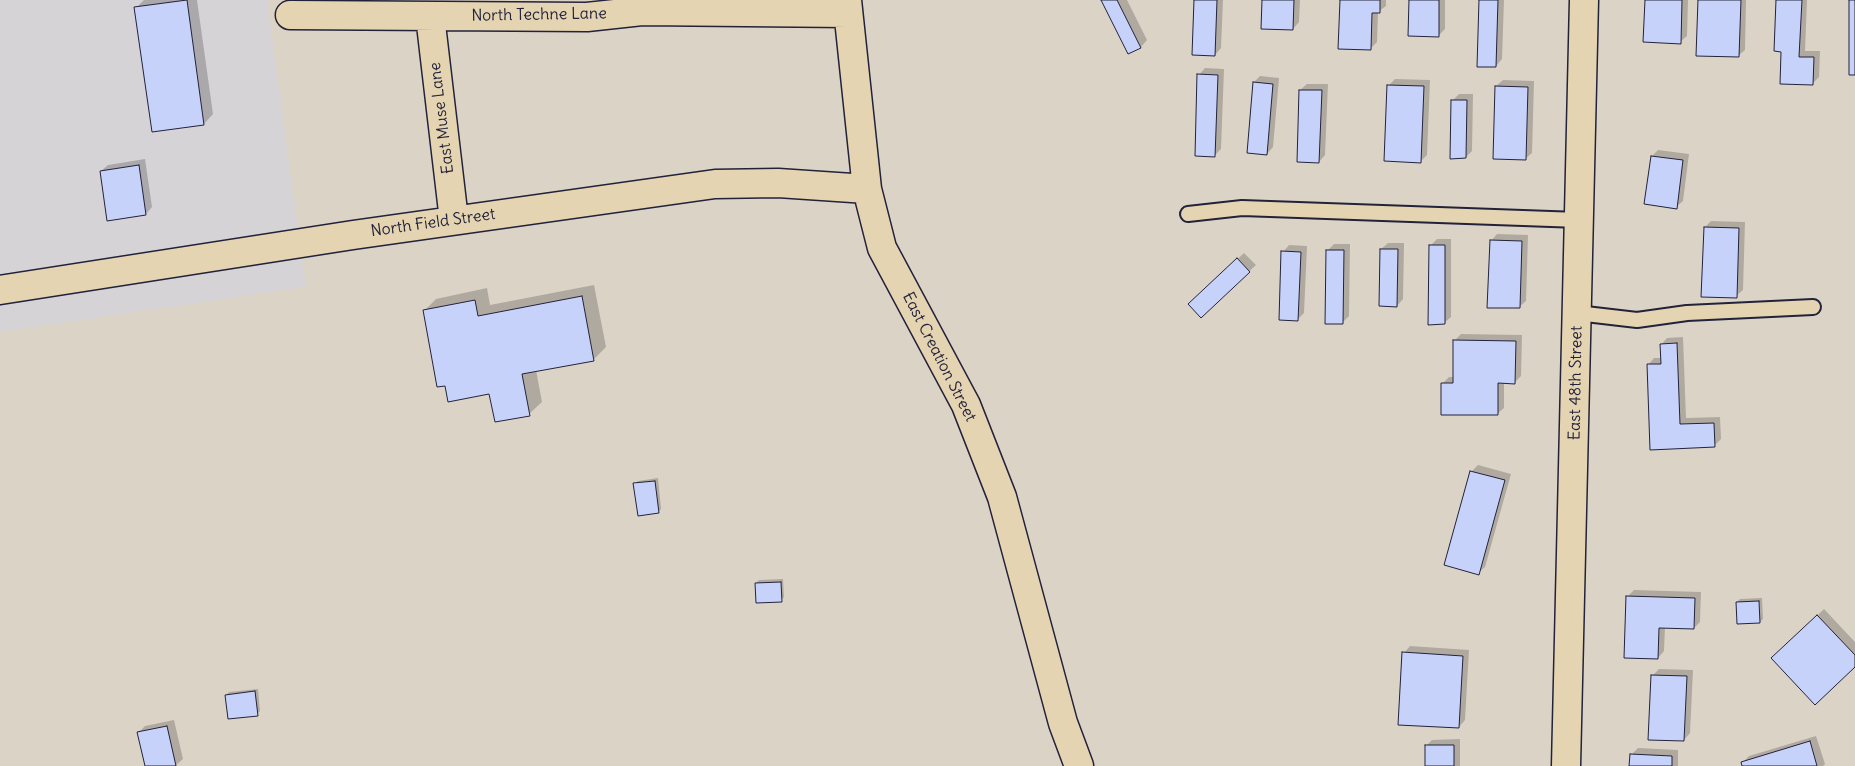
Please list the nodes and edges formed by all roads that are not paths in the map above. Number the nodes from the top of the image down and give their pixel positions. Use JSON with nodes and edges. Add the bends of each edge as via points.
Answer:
{"nodes":[{"id":1,"x":1584,"y":0,"type":"edge"},
{"id":2,"x":848,"y":6,"type":"edge"},
{"id":3,"x":290,"y":15,"type":"dead end"},
{"id":4,"x":430,"y":16,"type":"junction"},
{"id":5,"x":868,"y":189,"type":"junction"},
{"id":6,"x":1188,"y":214,"type":"dead end"},
{"id":7,"x":454,"y":220,"type":"junction"},
{"id":8,"x":1579,"y":220,"type":"junction"},
{"id":9,"x":0,"y":290,"type":"edge"},
{"id":10,"x":1813,"y":307,"type":"dead end"},
{"id":11,"x":1577,"y":313,"type":"junction"},
{"id":12,"x":1079,"y":766,"type":"edge"},
{"id":13,"x":1566,"y":766,"type":"edge"}],
"edges":[{"from":1,"to":8,"type":"street","name":"East 48th Street"},
{"from":2,"to":4,"type":"street","name":"North Techne Lane","via":[[642,11],[587,17]]},
{"from":2,"to":5,"type":"street","name":"East Creation Street"},
{"from":3,"to":4,"type":"street","name":"North Techne Lane"},
{"from":4,"to":7,"type":"street","name":"East Muse Lane"},
{"from":5,"to":7,"type":"street","name":"North Field Street","via":[[778,183],[715,184]]},
{"from":5,"to":12,"type":"street","name":"East Creation Street","via":[[882,248],[966,405],[1002,497],[1063,723]]},
{"from":6,"to":8,"type":"lane","via":[[1242,208]]},
{"from":7,"to":9,"type":"street","name":"North Field Street"},
{"from":8,"to":11,"type":"street","name":"East 48th Street"},
{"from":10,"to":11,"type":"lane","via":[[1687,312],[1637,320]]},
{"from":11,"to":13,"type":"street","name":"East 48th Street"}]}
